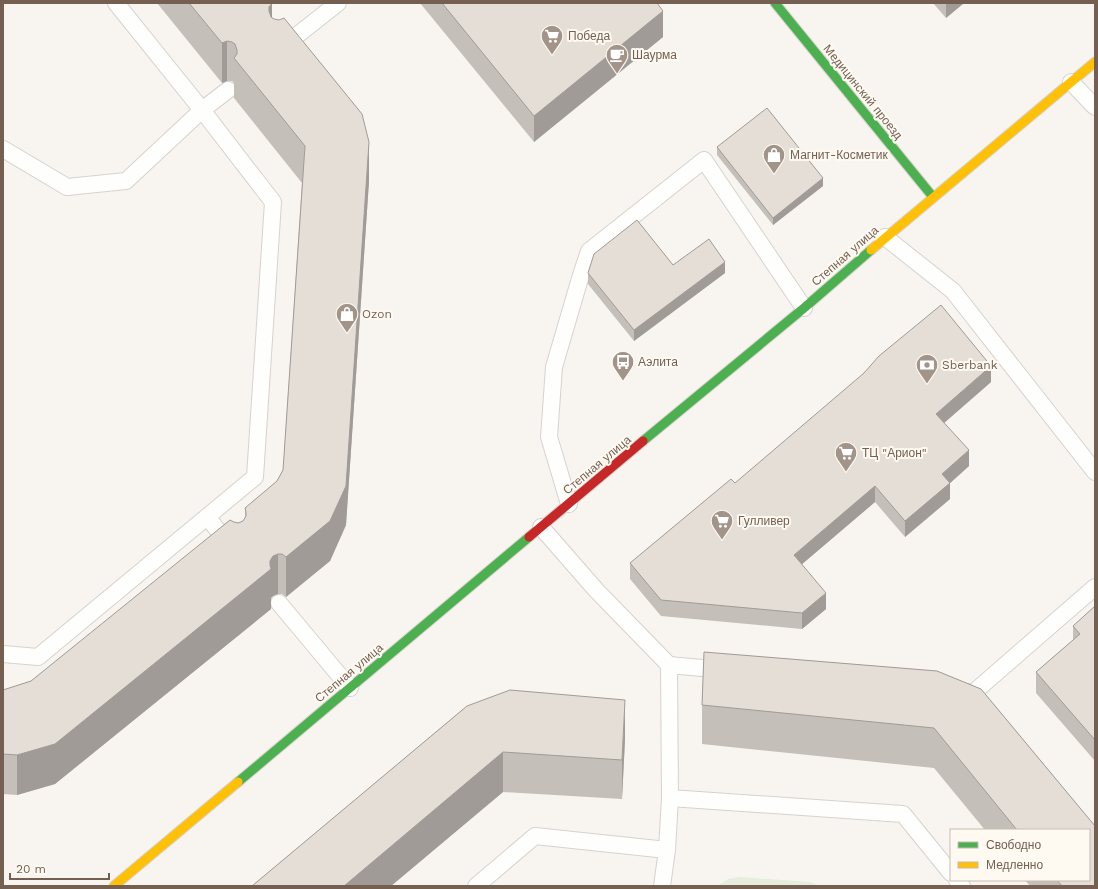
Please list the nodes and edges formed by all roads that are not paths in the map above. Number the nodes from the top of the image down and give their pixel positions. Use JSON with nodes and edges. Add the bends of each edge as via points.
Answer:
{"nodes":[{"id":1,"x":116,"y":3,"type":"edge"},
{"id":2,"x":338,"y":3,"type":"edge"},
{"id":3,"x":775,"y":3,"type":"edge"},
{"id":4,"x":278,"y":50,"type":"edge"},
{"id":5,"x":1095,"y":62,"type":"edge"},
{"id":6,"x":1071,"y":82,"type":"junction"},
{"id":7,"x":228,"y":90,"type":"dead end"},
{"id":8,"x":1095,"y":107,"type":"edge"},
{"id":9,"x":202,"y":110,"type":"junction"},
{"id":10,"x":3,"y":149,"type":"edge"},
{"id":11,"x":933,"y":197,"type":"junction"},
{"id":12,"x":885,"y":237,"type":"junction"},
{"id":13,"x":804,"y":308,"type":"junction"},
{"id":14,"x":1095,"y":472,"type":"edge"},
{"id":15,"x":569,"y":504,"type":"junction"},
{"id":16,"x":207,"y":517,"type":"junction"},
{"id":17,"x":541,"y":527,"type":"junction"},
{"id":18,"x":237,"y":553,"type":"edge"},
{"id":19,"x":1095,"y":587,"type":"edge"},
{"id":20,"x":278,"y":603,"type":"dead end"},
{"id":21,"x":3,"y":654,"type":"edge"},
{"id":22,"x":669,"y":665,"type":"junction"},
{"id":23,"x":741,"y":672,"type":"edge"},
{"id":24,"x":350,"y":688,"type":"junction"},
{"id":25,"x":943,"y":690,"type":"edge"},
{"id":26,"x":670,"y":798,"type":"junction"},
{"id":27,"x":667,"y":850,"type":"junction"},
{"id":28,"x":950,"y":872,"type":"edge"},
{"id":29,"x":114,"y":886,"type":"edge"},
{"id":30,"x":476,"y":886,"type":"edge"},
{"id":31,"x":662,"y":886,"type":"edge"}],
"edges":[{"from":1,"to":9,"type":"lane"},
{"from":2,"to":4,"type":"lane"},
{"from":3,"to":11,"type":"street","name":"Медицинский проезд"},
{"from":5,"to":6,"type":"street","name":"Степная улица"},
{"from":6,"to":8,"type":"lane"},
{"from":6,"to":11,"type":"street","name":"Степная улица"},
{"from":7,"to":9,"type":"lane"},
{"from":9,"to":10,"type":"lane","via":[[126,181],[67,187]]},
{"from":9,"to":16,"type":"lane","via":[[273,202],[255,477]]},
{"from":11,"to":12,"type":"street","name":"Степная улица"},
{"from":12,"to":13,"type":"street","name":"Степная улица"},
{"from":12,"to":14,"type":"lane","via":[[953,291]]},
{"from":13,"to":15,"type":"street","name":"Степная улица"},
{"from":13,"to":15,"type":"lane","via":[[704,160],[589,251],[554,367],[549,437]]},
{"from":15,"to":17,"type":"street","name":"Степная улица"},
{"from":16,"to":18,"type":"lane"},
{"from":16,"to":21,"type":"lane","via":[[38,657]]},
{"from":17,"to":22,"type":"lane","via":[[596,590]]},
{"from":17,"to":24,"type":"street","name":"Степная улица"},
{"from":19,"to":25,"type":"lane","via":[[974,692]]},
{"from":20,"to":24,"type":"lane"},
{"from":22,"to":23,"type":"lane"},
{"from":22,"to":26,"type":"lane"},
{"from":24,"to":29,"type":"street","name":"Степная улица"},
{"from":26,"to":27,"type":"lane"},
{"from":26,"to":28,"type":"lane","via":[[902,814]]},
{"from":27,"to":30,"type":"lane","via":[[535,836]]},
{"from":27,"to":31,"type":"lane"}]}
